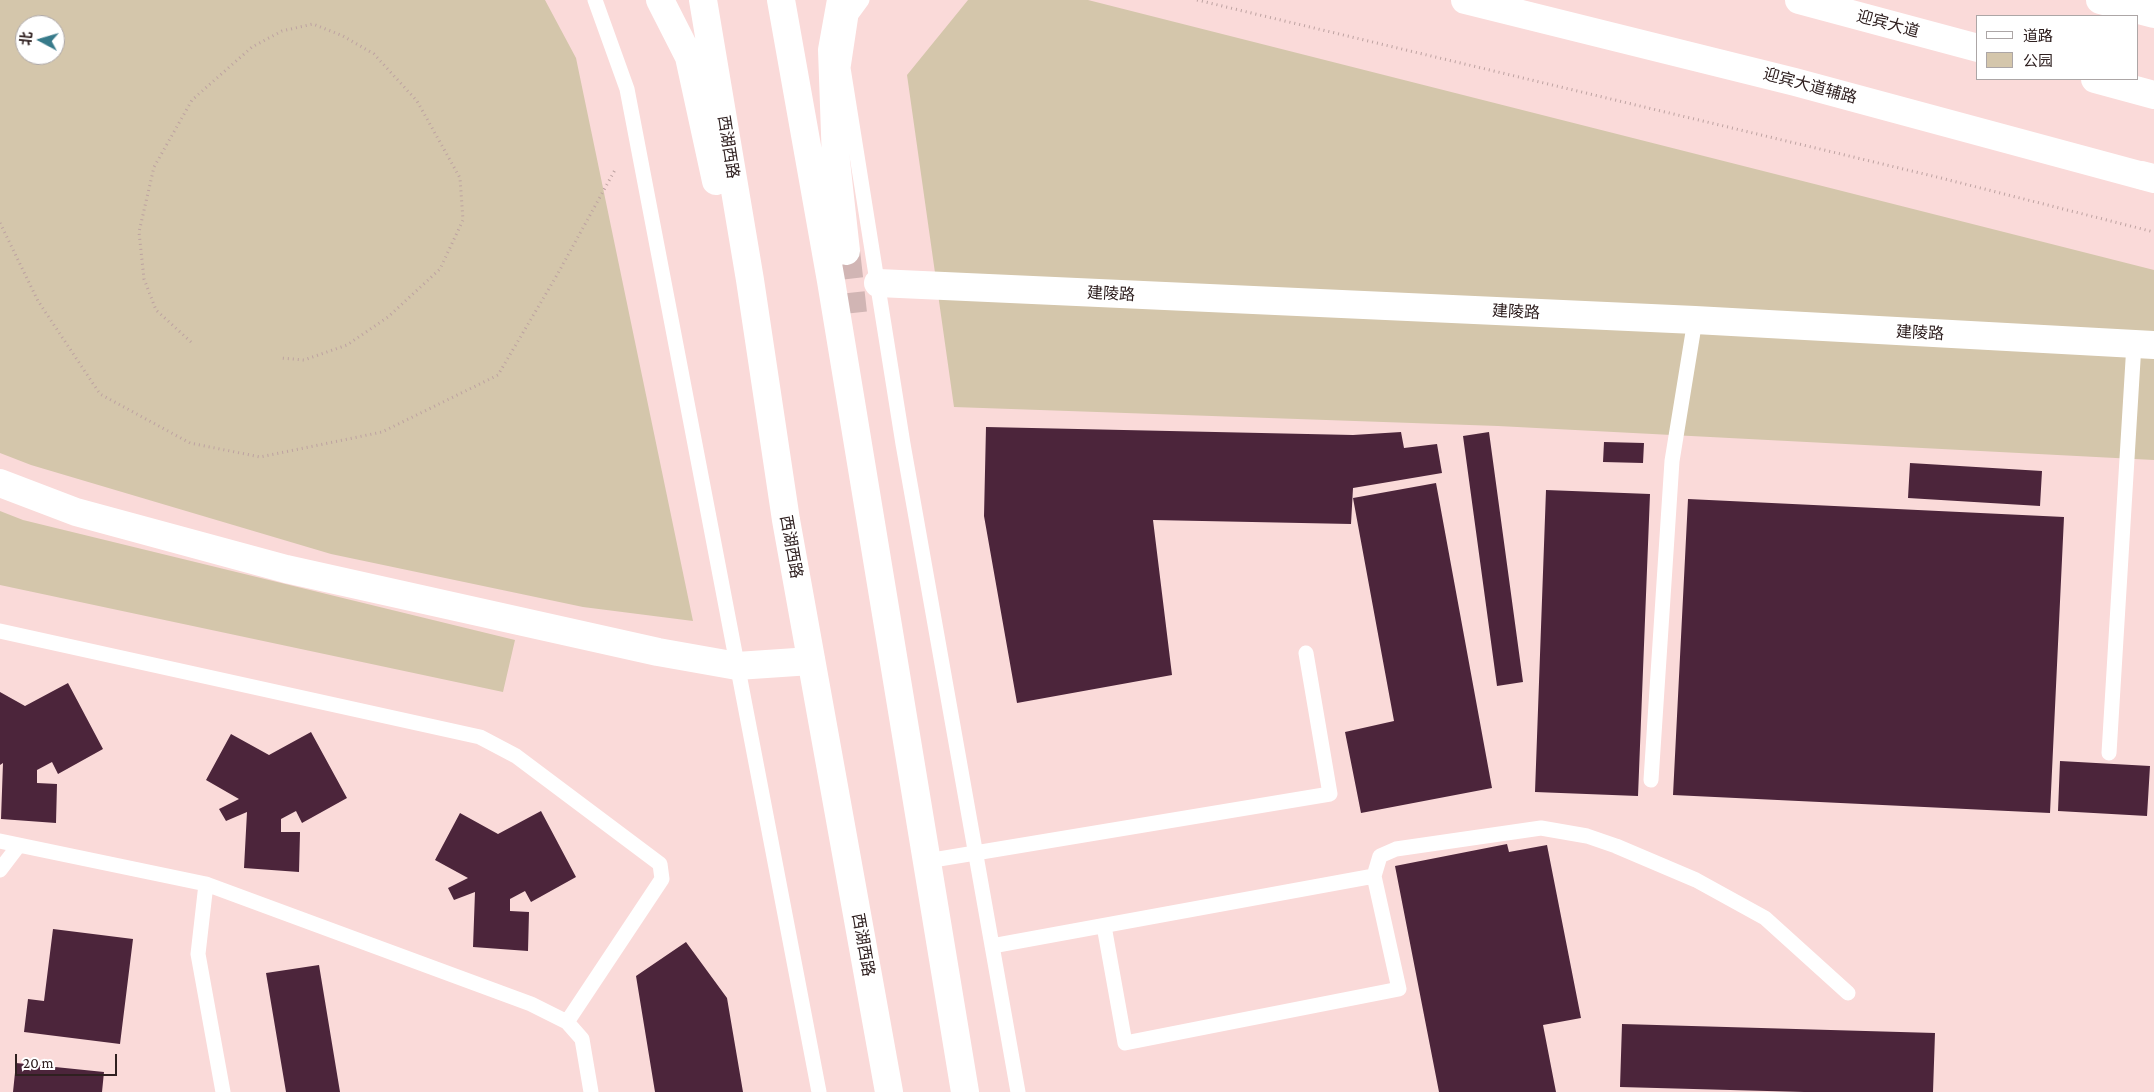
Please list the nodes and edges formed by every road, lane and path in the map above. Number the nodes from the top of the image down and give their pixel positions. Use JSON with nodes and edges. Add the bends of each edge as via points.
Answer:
{"nodes":[{"id":1,"x":595,"y":0,"type":"edge"},
{"id":2,"x":660,"y":0,"type":"edge"},
{"id":3,"x":703,"y":0,"type":"edge"},
{"id":4,"x":781,"y":0,"type":"edge"},
{"id":5,"x":841,"y":0,"type":"edge"},
{"id":6,"x":862,"y":0,"type":"edge"},
{"id":7,"x":1197,"y":0,"type":"edge"},
{"id":8,"x":1464,"y":0,"type":"edge"},
{"id":9,"x":1799,"y":0,"type":"edge"},
{"id":10,"x":2100,"y":0,"type":"edge"},
{"id":11,"x":2154,"y":14,"type":"edge"},
{"id":12,"x":1976,"y":47,"type":"edge"},
{"id":13,"x":2099,"y":80,"type":"edge"},
{"id":14,"x":2154,"y":94,"type":"edge"},
{"id":15,"x":635,"y":132,"type":"junction"},
{"id":16,"x":2150,"y":177,"type":"edge"},
{"id":17,"x":0,"y":223,"type":"edge"},
{"id":18,"x":2154,"y":232,"type":"edge"},
{"id":19,"x":846,"y":251,"type":"tunnel mouth"},
{"id":20,"x":878,"y":283,"type":"junction"},
{"id":21,"x":853,"y":313,"type":"tunnel mouth"},
{"id":22,"x":1695,"y":320,"type":"junction"},
{"id":23,"x":191,"y":342,"type":"dead end"},
{"id":24,"x":2144,"y":345,"type":"edge"},
{"id":25,"x":280,"y":358,"type":"dead end"},
{"id":26,"x":780,"y":478,"type":"junction"},
{"id":27,"x":0,"y":483,"type":"edge"},
{"id":28,"x":0,"y":631,"type":"edge"},
{"id":29,"x":889,"y":632,"type":"junction"},
{"id":30,"x":1306,"y":653,"type":"dead end"},
{"id":31,"x":812,"y":661,"type":"junction"},
{"id":32,"x":737,"y":666,"type":"junction"},
{"id":33,"x":2109,"y":753,"type":"dead end"},
{"id":34,"x":1651,"y":780,"type":"dead end"},
{"id":35,"x":0,"y":841,"type":"edge"},
{"id":36,"x":19,"y":845,"type":"junction"},
{"id":37,"x":976,"y":852,"type":"junction"},
{"id":38,"x":927,"y":861,"type":"junction"},
{"id":39,"x":0,"y":870,"type":"edge"},
{"id":40,"x":1374,"y":876,"type":"junction"},
{"id":41,"x":206,"y":884,"type":"junction"},
{"id":42,"x":1104,"y":926,"type":"junction"},
{"id":43,"x":992,"y":946,"type":"junction"},
{"id":44,"x":1848,"y":993,"type":"dead end"},
{"id":45,"x":567,"y":1022,"type":"junction"},
{"id":46,"x":223,"y":1092,"type":"edge"},
{"id":47,"x":590,"y":1092,"type":"edge"},
{"id":48,"x":819,"y":1092,"type":"edge"},
{"id":49,"x":889,"y":1092,"type":"edge"},
{"id":50,"x":965,"y":1092,"type":"edge"},
{"id":51,"x":1018,"y":1092,"type":"edge"}],
"edges":[{"from":1,"to":15,"type":"lane","via":[[627,88]]},
{"from":2,"to":26,"type":"main road","via":[[689,57]]},
{"from":3,"to":26,"type":"main road","name":"西湖西路"},
{"from":4,"to":29,"type":"main road"},
{"from":5,"to":19,"type":"main road","via":[[832,50],[836,161]]},
{"from":6,"to":20,"type":"lane","via":[[851,15],[843,68]]},
{"from":7,"to":18,"type":"path"},
{"from":8,"to":16,"type":"main road","name":"迎宾大道辅路","via":[[1795,82]]},
{"from":9,"to":12,"type":"main road","name":"迎宾大道"},
{"from":10,"to":11,"type":"main road"},
{"from":13,"to":14,"type":"main road"},
{"from":15,"to":17,"type":"path","via":[[557,276],[498,375],[382,432],[270,456],[260,457],[190,443],[100,394],[38,301]]},
{"from":15,"to":32,"type":"lane"},
{"from":20,"to":22,"type":"main road","name":"建陵路"},
{"from":20,"to":37,"type":"lane","via":[[903,444]]},
{"from":21,"to":29,"type":"main road"},
{"from":22,"to":24,"type":"main road","name":"建陵路"},
{"from":22,"to":34,"type":"lane","via":[[1672,461]]},
{"from":23,"to":25,"type":"path","via":[[156,310],[144,279],[139,232],[154,167],[192,100],[252,47],[282,31],[313,24],[374,54],[417,101],[460,178],[463,220],[440,269],[388,317],[347,345],[304,360]]},
{"from":24,"to":33,"type":"lane"},
{"from":26,"to":31,"type":"main road","name":"西湖西路"},
{"from":27,"to":32,"type":"main road","via":[[76,512],[286,569],[658,652]]},
{"from":28,"to":45,"type":"lane","via":[[480,737],[516,756],[660,864],[662,879]]},
{"from":29,"to":38,"type":"main road"},
{"from":30,"to":37,"type":"lane","via":[[1330,794]]},
{"from":31,"to":32,"type":"main road"},
{"from":31,"to":49,"type":"main road","name":"西湖西路"},
{"from":32,"to":48,"type":"lane"},
{"from":35,"to":36,"type":"lane"},
{"from":36,"to":39,"type":"lane"},
{"from":36,"to":41,"type":"lane"},
{"from":37,"to":38,"type":"lane"},
{"from":37,"to":43,"type":"lane"},
{"from":38,"to":50,"type":"main road"},
{"from":40,"to":42,"type":"lane"},
{"from":40,"to":42,"type":"lane","via":[[1399,989],[1125,1043]]},
{"from":40,"to":44,"type":"lane","via":[[1380,856],[1396,848],[1541,828],[1587,836],[1696,880],[1765,918]]},
{"from":41,"to":45,"type":"lane","via":[[531,1004]]},
{"from":41,"to":46,"type":"lane","via":[[198,954]]},
{"from":42,"to":43,"type":"lane"},
{"from":43,"to":51,"type":"lane"},
{"from":45,"to":47,"type":"lane","via":[[582,1039]]}]}
